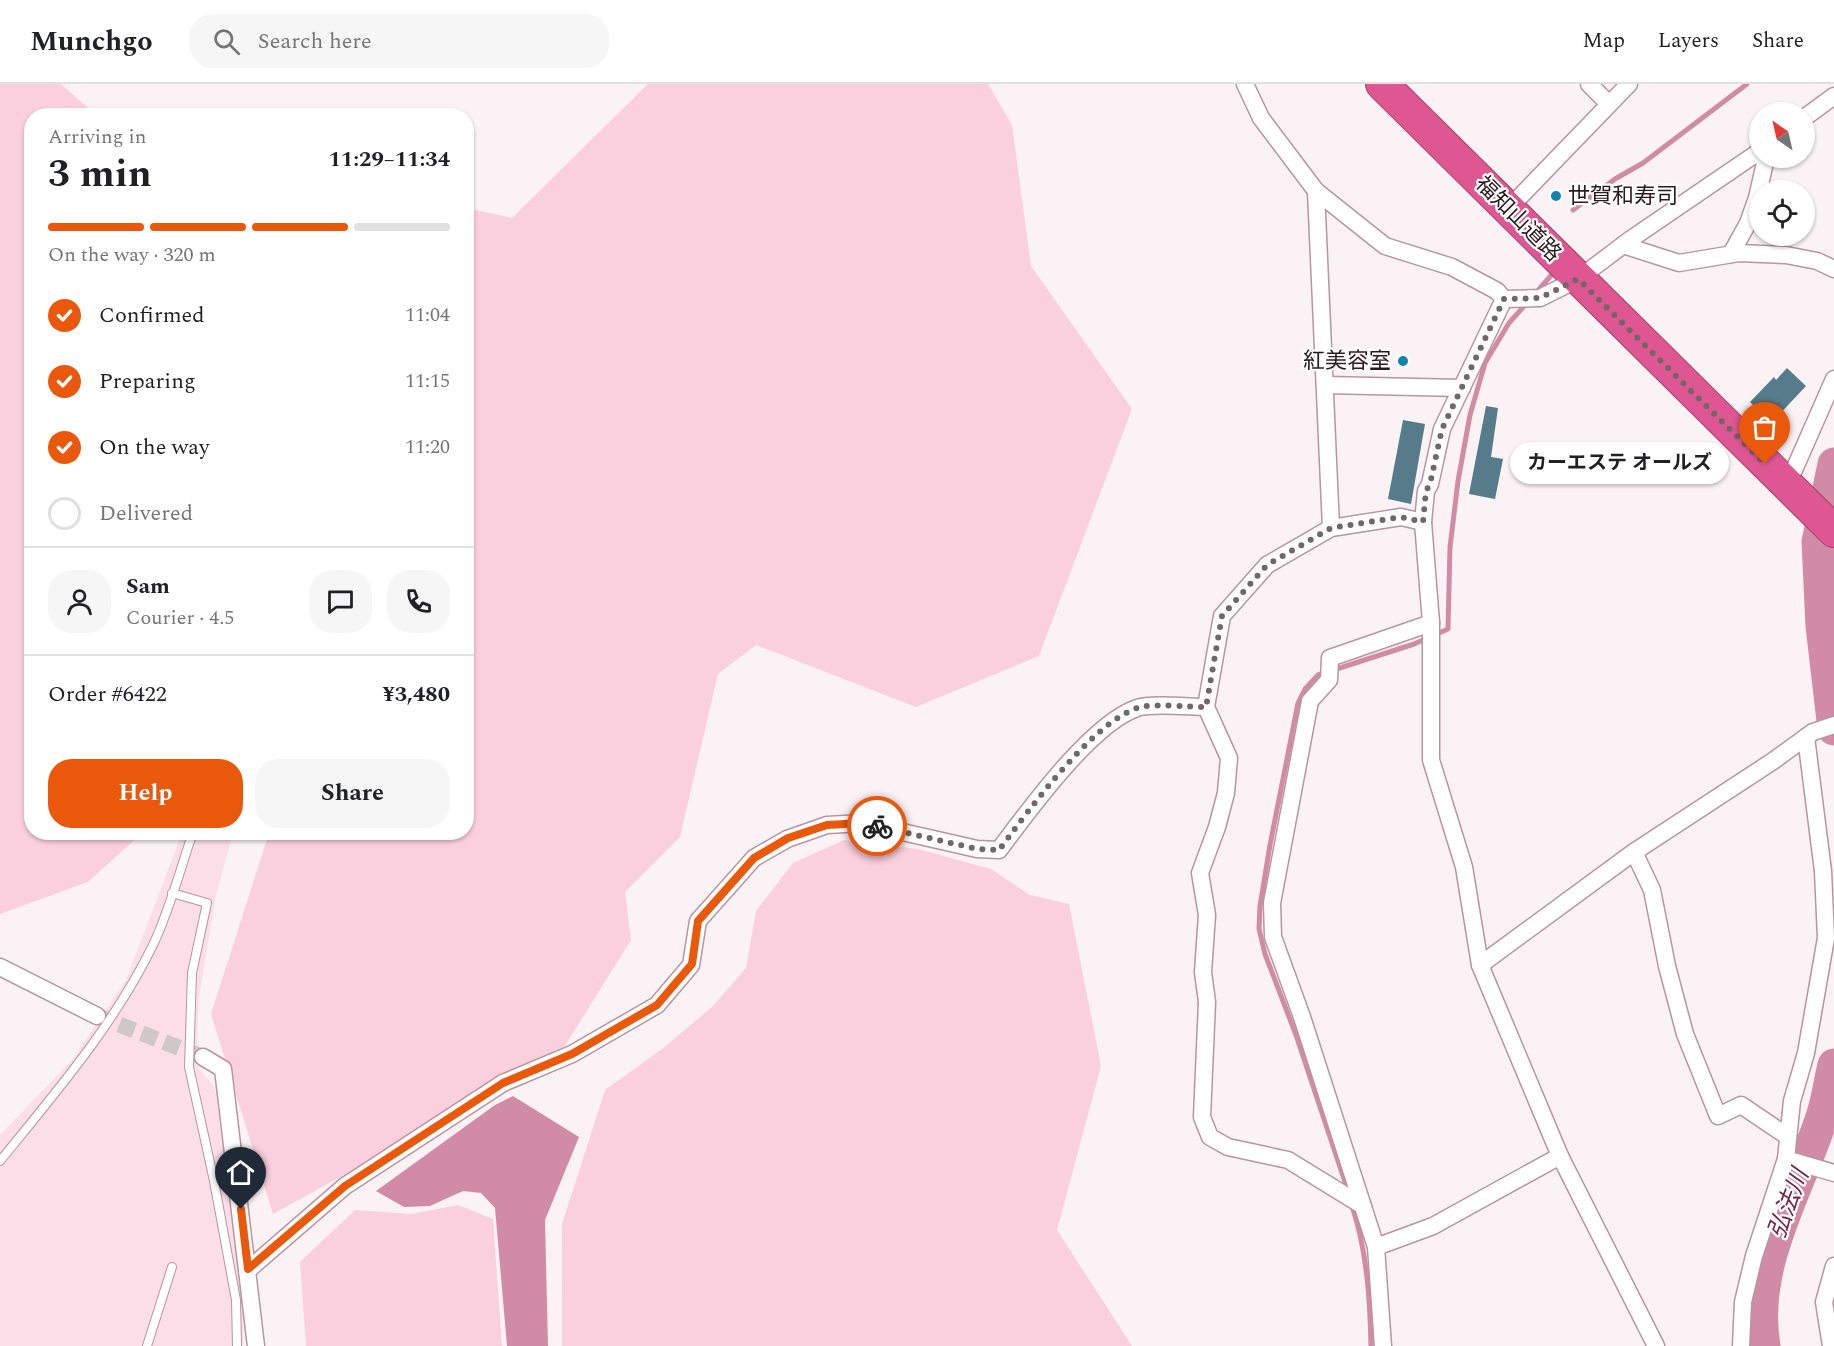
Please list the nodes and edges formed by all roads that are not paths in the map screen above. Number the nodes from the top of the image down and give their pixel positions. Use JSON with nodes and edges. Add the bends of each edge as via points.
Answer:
{"nodes":[{"id":1,"x":1245,"y":84,"type":"edge"},
{"id":2,"x":1382,"y":84,"type":"edge"},
{"id":3,"x":1589,"y":84,"type":"edge"},
{"id":4,"x":1629,"y":84,"type":"edge"},
{"id":5,"x":1834,"y":96,"type":"edge"},
{"id":6,"x":1609,"y":104,"type":"junction"},
{"id":7,"x":1815,"y":110,"type":"edge"},
{"id":8,"x":1749,"y":158,"type":"edge"},
{"id":9,"x":1764,"y":168,"type":"edge"},
{"id":10,"x":1316,"y":191,"type":"junction"},
{"id":11,"x":1508,"y":209,"type":"junction"},
{"id":12,"x":1623,"y":245,"type":"junction"},
{"id":13,"x":1731,"y":254,"type":"junction"},
{"id":14,"x":1834,"y":269,"type":"edge"},
{"id":15,"x":1578,"y":279,"type":"junction"},
{"id":16,"x":1504,"y":299,"type":"junction"},
{"id":17,"x":1834,"y":379,"type":"edge"},
{"id":18,"x":1325,"y":386,"type":"junction"},
{"id":19,"x":1462,"y":388,"type":"junction"},
{"id":20,"x":1792,"y":491,"type":"junction"},
{"id":21,"x":1423,"y":522,"type":"junction"},
{"id":22,"x":1831,"y":527,"type":"edge"},
{"id":23,"x":1331,"y":528,"type":"junction"},
{"id":24,"x":1431,"y":623,"type":"junction"},
{"id":25,"x":1206,"y":707,"type":"junction"},
{"id":26,"x":1834,"y":725,"type":"edge"},
{"id":27,"x":1806,"y":737,"type":"junction"},
{"id":28,"x":190,"y":840,"type":"edge"},
{"id":29,"x":1634,"y":852,"type":"junction"},
{"id":30,"x":172,"y":893,"type":"junction"},
{"id":31,"x":1480,"y":965,"type":"junction"},
{"id":32,"x":0,"y":967,"type":"edge"},
{"id":33,"x":96,"y":1016,"type":"tunnel mouth"},
{"id":34,"x":203,"y":1057,"type":"tunnel mouth"},
{"id":35,"x":1787,"y":1136,"type":"junction"},
{"id":36,"x":1560,"y":1156,"type":"junction"},
{"id":37,"x":1786,"y":1159,"type":"junction"},
{"id":38,"x":0,"y":1161,"type":"edge"},
{"id":39,"x":1834,"y":1173,"type":"edge"},
{"id":40,"x":1363,"y":1206,"type":"junction"},
{"id":41,"x":1376,"y":1247,"type":"junction"},
{"id":42,"x":1834,"y":1266,"type":"edge"},
{"id":43,"x":172,"y":1267,"type":"dead end"},
{"id":44,"x":248,"y":1269,"type":"junction"},
{"id":45,"x":1832,"y":1344,"type":"edge"},
{"id":46,"x":147,"y":1346,"type":"edge"},
{"id":47,"x":237,"y":1346,"type":"edge"},
{"id":48,"x":256,"y":1346,"type":"edge"},
{"id":49,"x":1383,"y":1346,"type":"edge"},
{"id":50,"x":1656,"y":1346,"type":"edge"},
{"id":51,"x":1741,"y":1346,"type":"edge"}],
"edges":[{"from":1,"to":10,"type":"street","via":[[1261,118]]},
{"from":2,"to":11,"type":"highway","name":"福知山道路"},
{"from":3,"to":6,"type":"street"},
{"from":4,"to":6,"type":"street"},
{"from":5,"to":7,"type":"street"},
{"from":6,"to":11,"type":"street"},
{"from":8,"to":12,"type":"street"},
{"from":9,"to":13,"type":"street","via":[[1748,224]]},
{"from":10,"to":16,"type":"street","via":[[1385,246],[1452,267],[1497,291]]},
{"from":10,"to":18,"type":"street"},
{"from":11,"to":15,"type":"highway","name":"福知山道路"},
{"from":12,"to":13,"type":"street","via":[[1679,262]]},
{"from":12,"to":15,"type":"street"},
{"from":13,"to":14,"type":"street","via":[[1786,255]]},
{"from":15,"to":16,"type":"street","via":[[1540,298]]},
{"from":15,"to":20,"type":"highway","name":"福知山道路"},
{"from":16,"to":19,"type":"street"},
{"from":17,"to":20,"type":"street","via":[[1794,470]]},
{"from":18,"to":19,"type":"street"},
{"from":18,"to":23,"type":"street"},
{"from":19,"to":21,"type":"street","via":[[1442,429],[1426,491]]},
{"from":20,"to":22,"type":"highway","name":"福知山道路"},
{"from":21,"to":23,"type":"street","via":[[1401,517]]},
{"from":21,"to":24,"type":"street"},
{"from":23,"to":25,"type":"street","via":[[1267,565],[1222,616]]},
{"from":24,"to":31,"type":"street","via":[[1431,760],[1464,867]]},
{"from":24,"to":40,"type":"street","via":[[1330,658],[1329,680],[1310,701],[1272,903],[1273,937]]},
{"from":25,"to":40,"type":"street","via":[[1229,758],[1226,793],[1200,873],[1207,915],[1202,1117],[1210,1137],[1228,1147],[1288,1160]]},
{"from":25,"to":44,"type":"street","via":[[1139,707],[1117,717],[1042,793],[999,850],[977,849],[863,823],[827,825],[788,838],[754,858],[698,921],[692,964],[657,1005],[572,1054],[503,1083],[345,1186]]},
{"from":26,"to":27,"type":"street"},
{"from":27,"to":29,"type":"street"},
{"from":27,"to":35,"type":"street","via":[[1823,870],[1826,938]]},
{"from":28,"to":30,"type":"lane"},
{"from":29,"to":31,"type":"street"},
{"from":29,"to":35,"type":"street","via":[[1652,890],[1685,1034],[1718,1116],[1741,1105]]},
{"from":30,"to":38,"type":"lane","via":[[154,944],[88,1054]]},
{"from":30,"to":47,"type":"lane","via":[[207,903],[192,973],[189,1067],[236,1300]]},
{"from":31,"to":36,"type":"street"},
{"from":32,"to":33,"type":"street"},
{"from":34,"to":44,"type":"street","via":[[223,1069]]},
{"from":35,"to":37,"type":"street"},
{"from":36,"to":41,"type":"street","via":[[1433,1226]]},
{"from":36,"to":50,"type":"street"},
{"from":37,"to":39,"type":"street"},
{"from":37,"to":51,"type":"street","via":[[1754,1256],[1743,1302]]},
{"from":40,"to":41,"type":"street"},
{"from":41,"to":49,"type":"street"},
{"from":42,"to":45,"type":"street","via":[[1824,1302]]},
{"from":43,"to":46,"type":"lane"},
{"from":44,"to":48,"type":"street"}]}
